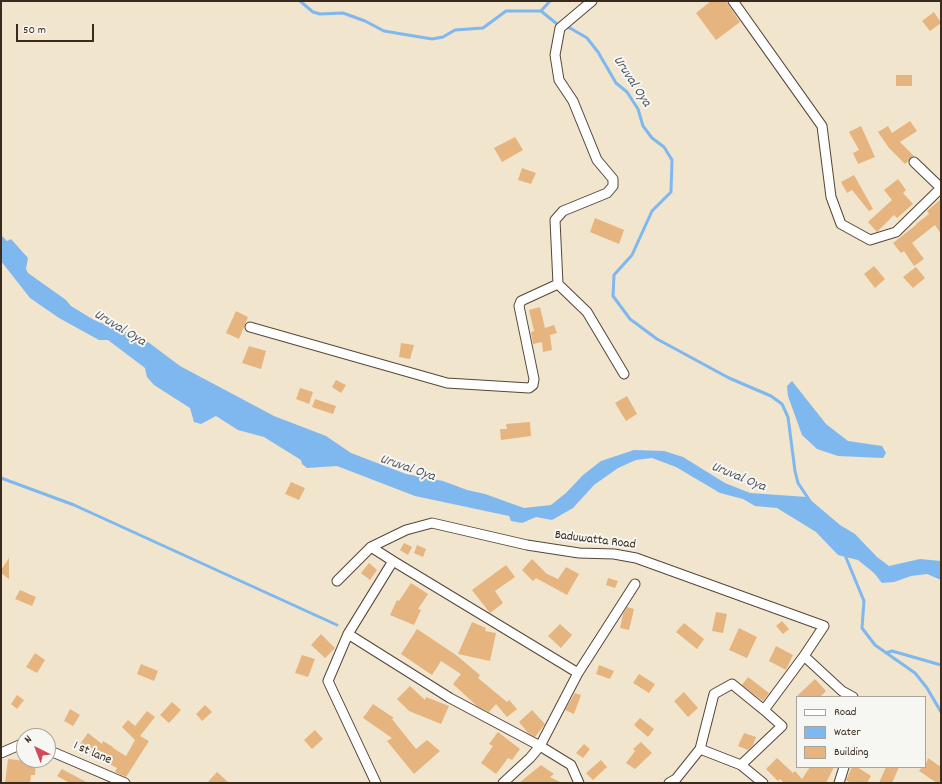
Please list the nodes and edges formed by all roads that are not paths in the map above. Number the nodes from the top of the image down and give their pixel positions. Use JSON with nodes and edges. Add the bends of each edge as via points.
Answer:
{"nodes":[{"id":1,"x":592,"y":1,"type":"edge"},
{"id":2,"x":733,"y":1,"type":"edge"},
{"id":3,"x":914,"y":162,"type":"dead end"},
{"id":4,"x":941,"y":188,"type":"edge"},
{"id":5,"x":558,"y":284,"type":"junction"},
{"id":6,"x":250,"y":326,"type":"dead end"},
{"id":7,"x":624,"y":374,"type":"dead end"},
{"id":8,"x":371,"y":547,"type":"junction"},
{"id":9,"x":393,"y":561,"type":"junction"},
{"id":10,"x":337,"y":581,"type":"dead end"},
{"id":11,"x":635,"y":584,"type":"dead end"},
{"id":12,"x":348,"y":634,"type":"junction"},
{"id":13,"x":804,"y":656,"type":"junction"},
{"id":14,"x":578,"y":673,"type":"junction"},
{"id":15,"x":851,"y":696,"type":"edge"},
{"id":16,"x":764,"y":710,"type":"junction"},
{"id":17,"x":538,"y":745,"type":"junction"},
{"id":18,"x":16,"y":746,"type":"edge"},
{"id":19,"x":700,"y":749,"type":"junction"},
{"id":20,"x":1,"y":753,"type":"edge"},
{"id":21,"x":56,"y":753,"type":"edge"},
{"id":22,"x":741,"y":765,"type":"junction"},
{"id":23,"x":844,"y":768,"type":"edge"},
{"id":24,"x":125,"y":783,"type":"edge"},
{"id":25,"x":376,"y":783,"type":"edge"},
{"id":26,"x":503,"y":783,"type":"edge"},
{"id":27,"x":579,"y":783,"type":"edge"},
{"id":28,"x":669,"y":783,"type":"edge"},
{"id":29,"x":763,"y":783,"type":"edge"},
{"id":30,"x":838,"y":783,"type":"edge"}],
"edges":[{"from":1,"to":5,"type":"street","via":[[562,26],[555,55],[559,80],[573,102],[597,160],[613,179],[613,186],[607,193],[563,211],[555,220]]},
{"from":2,"to":4,"type":"street","via":[[822,126],[831,197],[842,224],[870,240],[896,232]]},
{"from":3,"to":4,"type":"street"},
{"from":5,"to":6,"type":"street","via":[[521,301],[519,306],[534,379],[533,385],[529,388],[447,384]]},
{"from":5,"to":7,"type":"street","via":[[587,312]]},
{"from":8,"to":9,"type":"street"},
{"from":8,"to":10,"type":"street","name":"Baduwatta Road"},
{"from":8,"to":13,"type":"street","name":"Baduwatta Road","via":[[406,530],[432,523],[542,547],[636,558],[824,626]]},
{"from":9,"to":12,"type":"street"},
{"from":9,"to":14,"type":"street"},
{"from":11,"to":14,"type":"street"},
{"from":12,"to":17,"type":"street","via":[[450,698]]},
{"from":12,"to":25,"type":"street","via":[[328,681]]},
{"from":13,"to":15,"type":"street","via":[[842,691]]},
{"from":13,"to":16,"type":"street"},
{"from":14,"to":17,"type":"street"},
{"from":16,"to":19,"type":"street","via":[[732,684],[714,694]]},
{"from":16,"to":22,"type":"street","via":[[782,726]]},
{"from":17,"to":26,"type":"street"},
{"from":17,"to":27,"type":"street","via":[[571,765]]},
{"from":18,"to":20,"type":"street"},
{"from":19,"to":22,"type":"street"},
{"from":19,"to":28,"type":"street","via":[[676,779]]},
{"from":21,"to":24,"type":"street","name":"1 st lane"},
{"from":22,"to":29,"type":"street"},
{"from":23,"to":30,"type":"street"}]}
